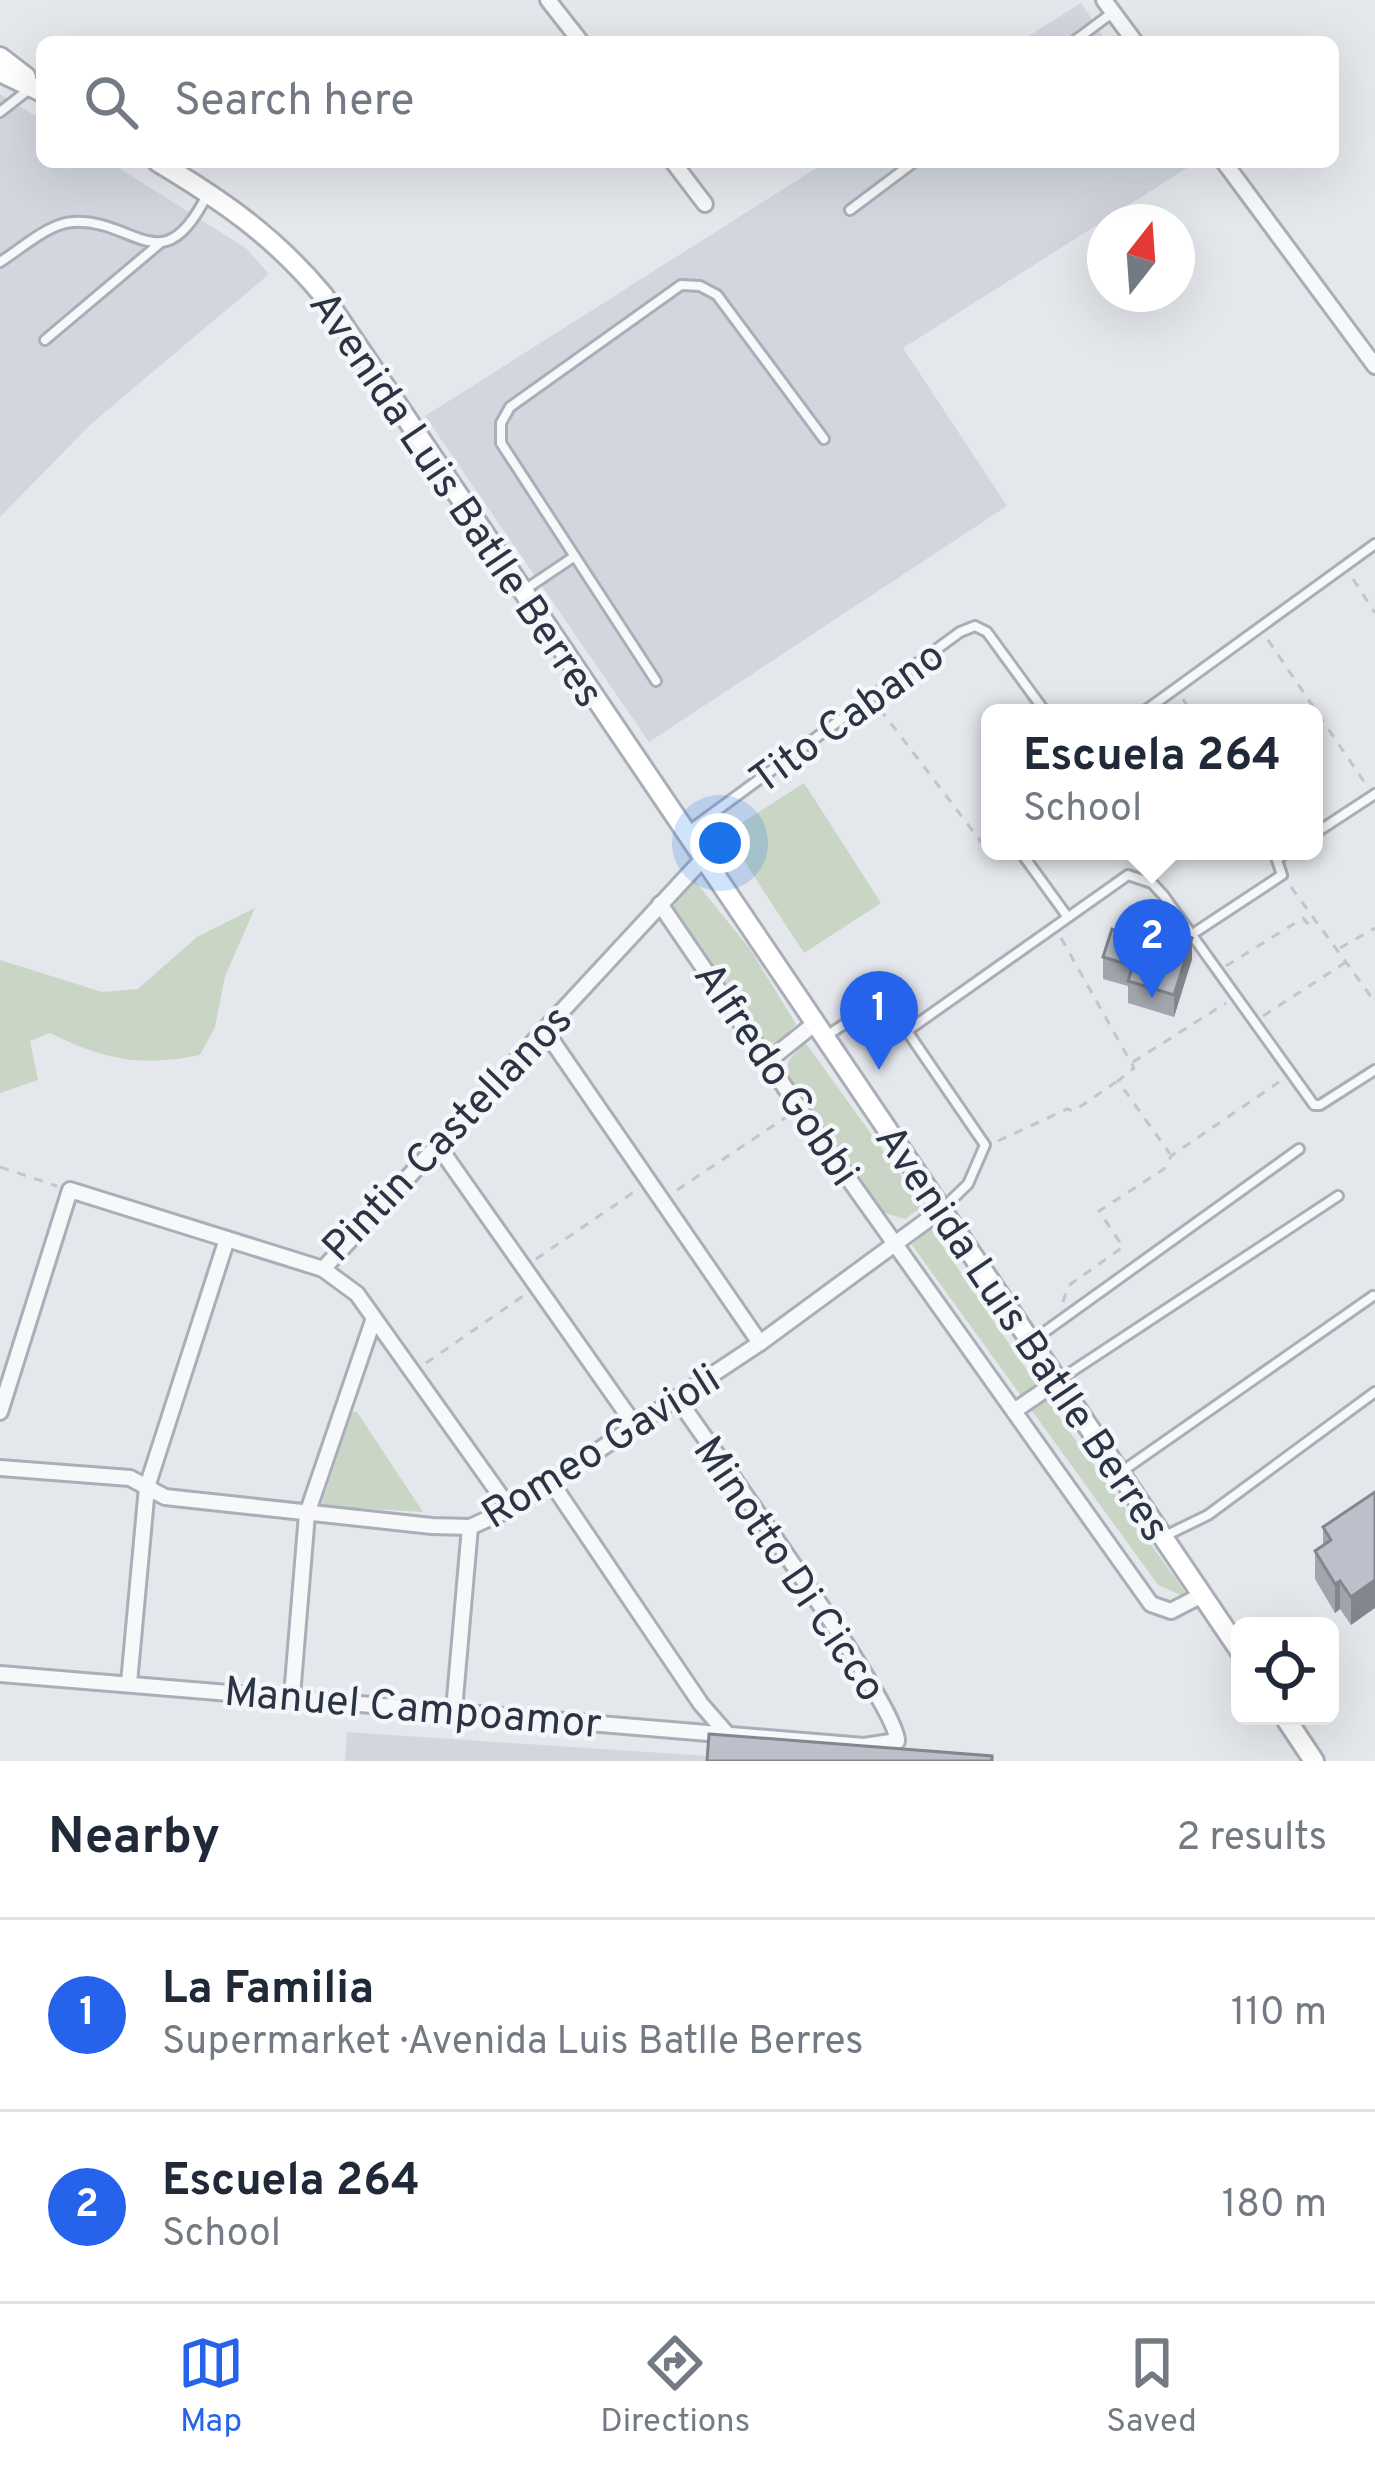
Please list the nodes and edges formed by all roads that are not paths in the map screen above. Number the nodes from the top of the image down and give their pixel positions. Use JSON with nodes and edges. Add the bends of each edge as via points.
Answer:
{"nodes":[{"id":1,"x":548,"y":0,"type":"edge"},
{"id":2,"x":1109,"y":6,"type":"edge"},
{"id":3,"x":576,"y":36,"type":"edge"},
{"id":4,"x":1079,"y":36,"type":"edge"},
{"id":5,"x":1131,"y":36,"type":"edge"},
{"id":6,"x":0,"y":57,"type":"edge"},
{"id":7,"x":0,"y":72,"type":"edge"},
{"id":8,"x":36,"y":88,"type":"edge"},
{"id":9,"x":36,"y":89,"type":"edge"},
{"id":10,"x":36,"y":90,"type":"edge"},
{"id":11,"x":0,"y":112,"type":"edge"},
{"id":12,"x":167,"y":168,"type":"edge"},
{"id":13,"x":678,"y":168,"type":"edge"},
{"id":14,"x":906,"y":168,"type":"edge"},
{"id":15,"x":1228,"y":168,"type":"edge"},
{"id":16,"x":208,"y":194,"type":"junction"},
{"id":17,"x":705,"y":204,"type":"dead end"},
{"id":18,"x":850,"y":211,"type":"dead end"},
{"id":19,"x":160,"y":243,"type":"junction"},
{"id":20,"x":0,"y":262,"type":"edge"},
{"id":21,"x":45,"y":340,"type":"dead end"},
{"id":22,"x":1375,"y":366,"type":"edge"},
{"id":23,"x":824,"y":439,"type":"dead end"},
{"id":24,"x":1375,"y":544,"type":"edge"},
{"id":25,"x":572,"y":558,"type":"junction"},
{"id":26,"x":522,"y":592,"type":"junction"},
{"id":27,"x":656,"y":681,"type":"dead end"},
{"id":28,"x":1039,"y":704,"type":"edge"},
{"id":29,"x":1154,"y":704,"type":"edge"},
{"id":30,"x":1374,"y":795,"type":"edge"},
{"id":31,"x":1323,"y":828,"type":"edge"},
{"id":32,"x":685,"y":834,"type":"junction"},
{"id":33,"x":703,"y":860,"type":"junction"},
{"id":34,"x":1027,"y":860,"type":"edge"},
{"id":35,"x":1280,"y":860,"type":"edge"},
{"id":36,"x":660,"y":904,"type":"junction"},
{"id":37,"x":1067,"y":916,"type":"junction"},
{"id":38,"x":1191,"y":935,"type":"junction"},
{"id":39,"x":907,"y":1030,"type":"junction"},
{"id":40,"x":818,"y":1032,"type":"junction"},
{"id":41,"x":546,"y":1033,"type":"junction"},
{"id":42,"x":768,"y":1060,"type":"junction"},
{"id":43,"x":1375,"y":1070,"type":"edge"},
{"id":44,"x":439,"y":1147,"type":"junction"},
{"id":45,"x":1299,"y":1149,"type":"dead end"},
{"id":46,"x":1338,"y":1196,"type":"dead end"},
{"id":47,"x":941,"y":1210,"type":"junction"},
{"id":48,"x":226,"y":1239,"type":"junction"},
{"id":49,"x":895,"y":1244,"type":"junction"},
{"id":50,"x":322,"y":1269,"type":"junction"},
{"id":51,"x":1373,"y":1295,"type":"edge"},
{"id":52,"x":374,"y":1318,"type":"junction"},
{"id":53,"x":1031,"y":1342,"type":"junction"},
{"id":54,"x":760,"y":1343,"type":"junction"},
{"id":55,"x":1058,"y":1381,"type":"junction"},
{"id":56,"x":1375,"y":1392,"type":"edge"},
{"id":57,"x":677,"y":1399,"type":"junction"},
{"id":58,"x":1014,"y":1411,"type":"junction"},
{"id":59,"x":0,"y":1412,"type":"edge"},
{"id":60,"x":634,"y":1424,"type":"junction"},
{"id":61,"x":0,"y":1468,"type":"edge"},
{"id":62,"x":1120,"y":1473,"type":"junction"},
{"id":63,"x":551,"y":1482,"type":"junction"},
{"id":64,"x":147,"y":1487,"type":"junction"},
{"id":65,"x":510,"y":1509,"type":"junction"},
{"id":66,"x":308,"y":1514,"type":"junction"},
{"id":67,"x":470,"y":1527,"type":"junction"},
{"id":68,"x":1163,"y":1536,"type":"junction"},
{"id":69,"x":1202,"y":1594,"type":"junction"},
{"id":70,"x":1231,"y":1638,"type":"edge"},
{"id":71,"x":0,"y":1674,"type":"edge"},
{"id":72,"x":129,"y":1683,"type":"junction"},
{"id":73,"x":292,"y":1696,"type":"junction"},
{"id":74,"x":454,"y":1710,"type":"junction"},
{"id":75,"x":1290,"y":1725,"type":"edge"},
{"id":76,"x":728,"y":1735,"type":"junction"},
{"id":77,"x":897,"y":1741,"type":"joint"},
{"id":78,"x":1314,"y":1761,"type":"edge"}],
"edges":[{"from":1,"to":3,"type":"street"},
{"from":2,"to":4,"type":"lane"},
{"from":2,"to":5,"type":"street"},
{"from":6,"to":8,"type":"main road"},
{"from":7,"to":9,"type":"main road"},
{"from":10,"to":11,"type":"lane"},
{"from":12,"to":16,"type":"main road","name":"Avenida Luis Batlle Berres"},
{"from":13,"to":17,"type":"street"},
{"from":14,"to":18,"type":"lane"},
{"from":15,"to":22,"type":"street"},
{"from":16,"to":19,"type":"lane","via":[[187,228]]},
{"from":16,"to":26,"type":"main road","name":"Avenida Luis Batlle Berres","via":[[255,224],[323,295]]},
{"from":19,"to":20,"type":"lane","via":[[77,221]]},
{"from":19,"to":21,"type":"lane"},
{"from":23,"to":25,"type":"lane","via":[[717,295],[681,285],[510,407],[501,423],[501,443]]},
{"from":24,"to":29,"type":"lane"},
{"from":25,"to":26,"type":"lane"},
{"from":25,"to":27,"type":"lane"},
{"from":26,"to":32,"type":"main road","name":"Avenida Luis Batlle Berres"},
{"from":28,"to":32,"type":"lane","name":"Tito Cabano","via":[[975,626]]},
{"from":30,"to":31,"type":"lane"},
{"from":32,"to":33,"type":"main road","name":"Avenida Luis Batlle Berres"},
{"from":33,"to":36,"type":"street","name":"Pintin Castellanos"},
{"from":33,"to":40,"type":"main road","name":"Avenida Luis Batlle Berres"},
{"from":34,"to":37,"type":"lane"},
{"from":35,"to":38,"type":"lane","via":[[1282,875]]},
{"from":36,"to":41,"type":"street","name":"Pintin Castellanos"},
{"from":36,"to":42,"type":"street","name":"Alfredo Gobbi"},
{"from":37,"to":38,"type":"lane","via":[[1128,875],[1152,883]]},
{"from":37,"to":39,"type":"lane"},
{"from":38,"to":43,"type":"lane","via":[[1314,1105]]},
{"from":39,"to":40,"type":"lane","via":[[874,1011]]},
{"from":39,"to":47,"type":"lane","via":[[985,1145],[968,1184]]},
{"from":40,"to":42,"type":"street"},
{"from":40,"to":47,"type":"main road","name":"Avenida Luis Batlle Berres"},
{"from":41,"to":44,"type":"street","name":"Pintin Castellanos"},
{"from":41,"to":54,"type":"street"},
{"from":42,"to":49,"type":"street","name":"Alfredo Gobbi"},
{"from":44,"to":50,"type":"street","name":"Pintin Castellanos"},
{"from":44,"to":60,"type":"street"},
{"from":45,"to":53,"type":"lane"},
{"from":46,"to":55,"type":"lane"},
{"from":47,"to":49,"type":"street","name":"Romeo Gavioli"},
{"from":47,"to":53,"type":"main road","name":"Avenida Luis Batlle Berres"},
{"from":48,"to":50,"type":"street","name":"Pintin Castellanos"},
{"from":48,"to":59,"type":"street","name":"Pintin Castellanos","via":[[70,1190]]},
{"from":48,"to":64,"type":"street"},
{"from":49,"to":54,"type":"street","name":"Romeo Gavioli"},
{"from":49,"to":58,"type":"street","name":"Alfredo Gobbi"},
{"from":50,"to":52,"type":"street"},
{"from":51,"to":62,"type":"lane"},
{"from":52,"to":65,"type":"street"},
{"from":52,"to":66,"type":"street"},
{"from":53,"to":55,"type":"main road","name":"Avenida Luis Batlle Berres"},
{"from":54,"to":57,"type":"street","name":"Romeo Gavioli"},
{"from":55,"to":58,"type":"street"},
{"from":55,"to":62,"type":"main road","name":"Avenida Luis Batlle Berres"},
{"from":56,"to":68,"type":"lane","via":[[1208,1514]]},
{"from":57,"to":60,"type":"street","name":"Romeo Gavioli"},
{"from":57,"to":77,"type":"street","name":"Minotto Di Cicco","via":[[880,1700]]},
{"from":58,"to":69,"type":"street","name":"Alfredo Gobbi","via":[[1151,1604],[1171,1611]]},
{"from":60,"to":63,"type":"street","name":"Romeo Gavioli"},
{"from":61,"to":64,"type":"street","name":"Romeo Gavioli","via":[[130,1478]]},
{"from":62,"to":68,"type":"main road","name":"Avenida Luis Batlle Berres"},
{"from":63,"to":65,"type":"street","name":"Romeo Gavioli"},
{"from":63,"to":76,"type":"street"},
{"from":64,"to":66,"type":"street","name":"Romeo Gavioli","via":[[165,1497]]},
{"from":64,"to":72,"type":"street"},
{"from":65,"to":67,"type":"street","name":"Romeo Gavioli"},
{"from":66,"to":67,"type":"street","name":"Romeo Gavioli"},
{"from":66,"to":73,"type":"street"},
{"from":67,"to":74,"type":"street"},
{"from":68,"to":69,"type":"main road","name":"Avenida Luis Batlle Berres"},
{"from":69,"to":70,"type":"main road","name":"Avenida Luis Batlle Berres"},
{"from":71,"to":72,"type":"street","name":"Manuel Campoamor"},
{"from":72,"to":73,"type":"street","name":"Manuel Campoamor"},
{"from":73,"to":74,"type":"street","name":"Manuel Campoamor"},
{"from":74,"to":76,"type":"street","name":"Manuel Campoamor"},
{"from":75,"to":78,"type":"main road"},
{"from":76,"to":77,"type":"street","name":"Manuel Campoamor","via":[[864,1747]]}]}
